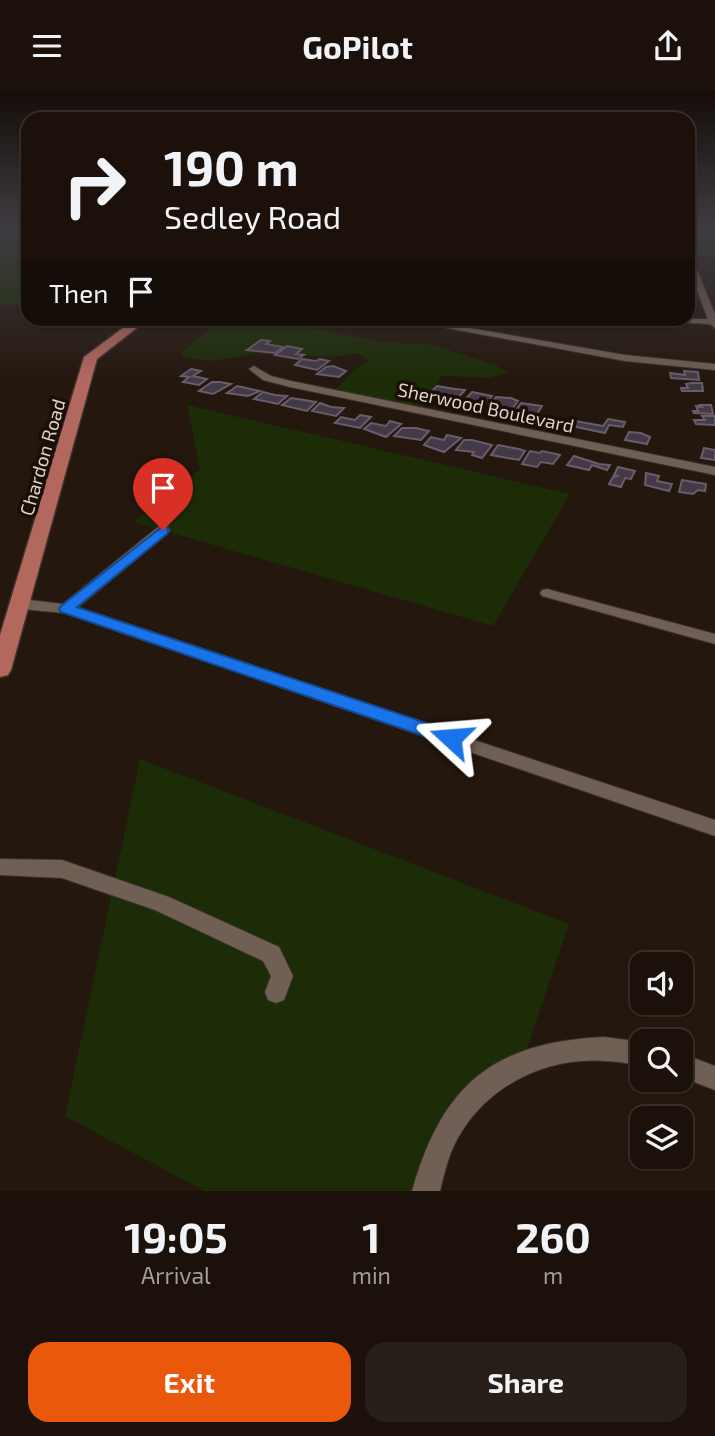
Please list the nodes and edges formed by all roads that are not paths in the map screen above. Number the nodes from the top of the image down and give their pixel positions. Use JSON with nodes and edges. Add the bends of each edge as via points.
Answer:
{"nodes":[{"id":1,"x":696,"y":277,"type":"edge"},
{"id":2,"x":702,"y":292,"type":"junction"},
{"id":3,"x":715,"y":293,"type":"edge"},
{"id":4,"x":695,"y":321,"type":"edge"},
{"id":5,"x":714,"y":323,"type":"edge"},
{"id":6,"x":133,"y":326,"type":"edge"},
{"id":7,"x":444,"y":326,"type":"edge"},
{"id":8,"x":715,"y":367,"type":"edge"},
{"id":9,"x":254,"y":369,"type":"dead end"},
{"id":10,"x":715,"y":471,"type":"edge"},
{"id":11,"x":163,"y":530,"type":"dead end"},
{"id":12,"x":547,"y":593,"type":"dead end"},
{"id":13,"x":21,"y":604,"type":"junction"},
{"id":14,"x":66,"y":609,"type":"junction"},
{"id":15,"x":715,"y":639,"type":"edge"},
{"id":16,"x":0,"y":670,"type":"edge"},
{"id":17,"x":715,"y":828,"type":"edge"},
{"id":18,"x":0,"y":867,"type":"edge"},
{"id":19,"x":276,"y":992,"type":"dead end"},
{"id":20,"x":630,"y":1053,"type":"edge"},
{"id":21,"x":693,"y":1070,"type":"edge"},
{"id":22,"x":715,"y":1078,"type":"edge"},
{"id":23,"x":426,"y":1191,"type":"edge"}],
"edges":[{"from":1,"to":2,"type":"street"},
{"from":2,"to":3,"type":"street"},
{"from":2,"to":5,"type":"street"},
{"from":4,"to":5,"type":"street"},
{"from":6,"to":13,"type":"main road","name":"Chardon Road","via":[[91,357]]},
{"from":7,"to":8,"type":"street","via":[[625,358]]},
{"from":9,"to":10,"type":"street","name":"Sherwood Boulevard","via":[[263,377],[290,384]]},
{"from":11,"to":14,"type":"street"},
{"from":12,"to":15,"type":"street"},
{"from":13,"to":14,"type":"street"},
{"from":13,"to":16,"type":"main road","name":"Chardon Road"},
{"from":14,"to":17,"type":"street"},
{"from":18,"to":19,"type":"street","via":[[62,869],[174,909],[271,954],[282,976]]},
{"from":20,"to":23,"type":"street","via":[[570,1050],[523,1060],[472,1094],[444,1134]]},
{"from":21,"to":22,"type":"street"}]}
